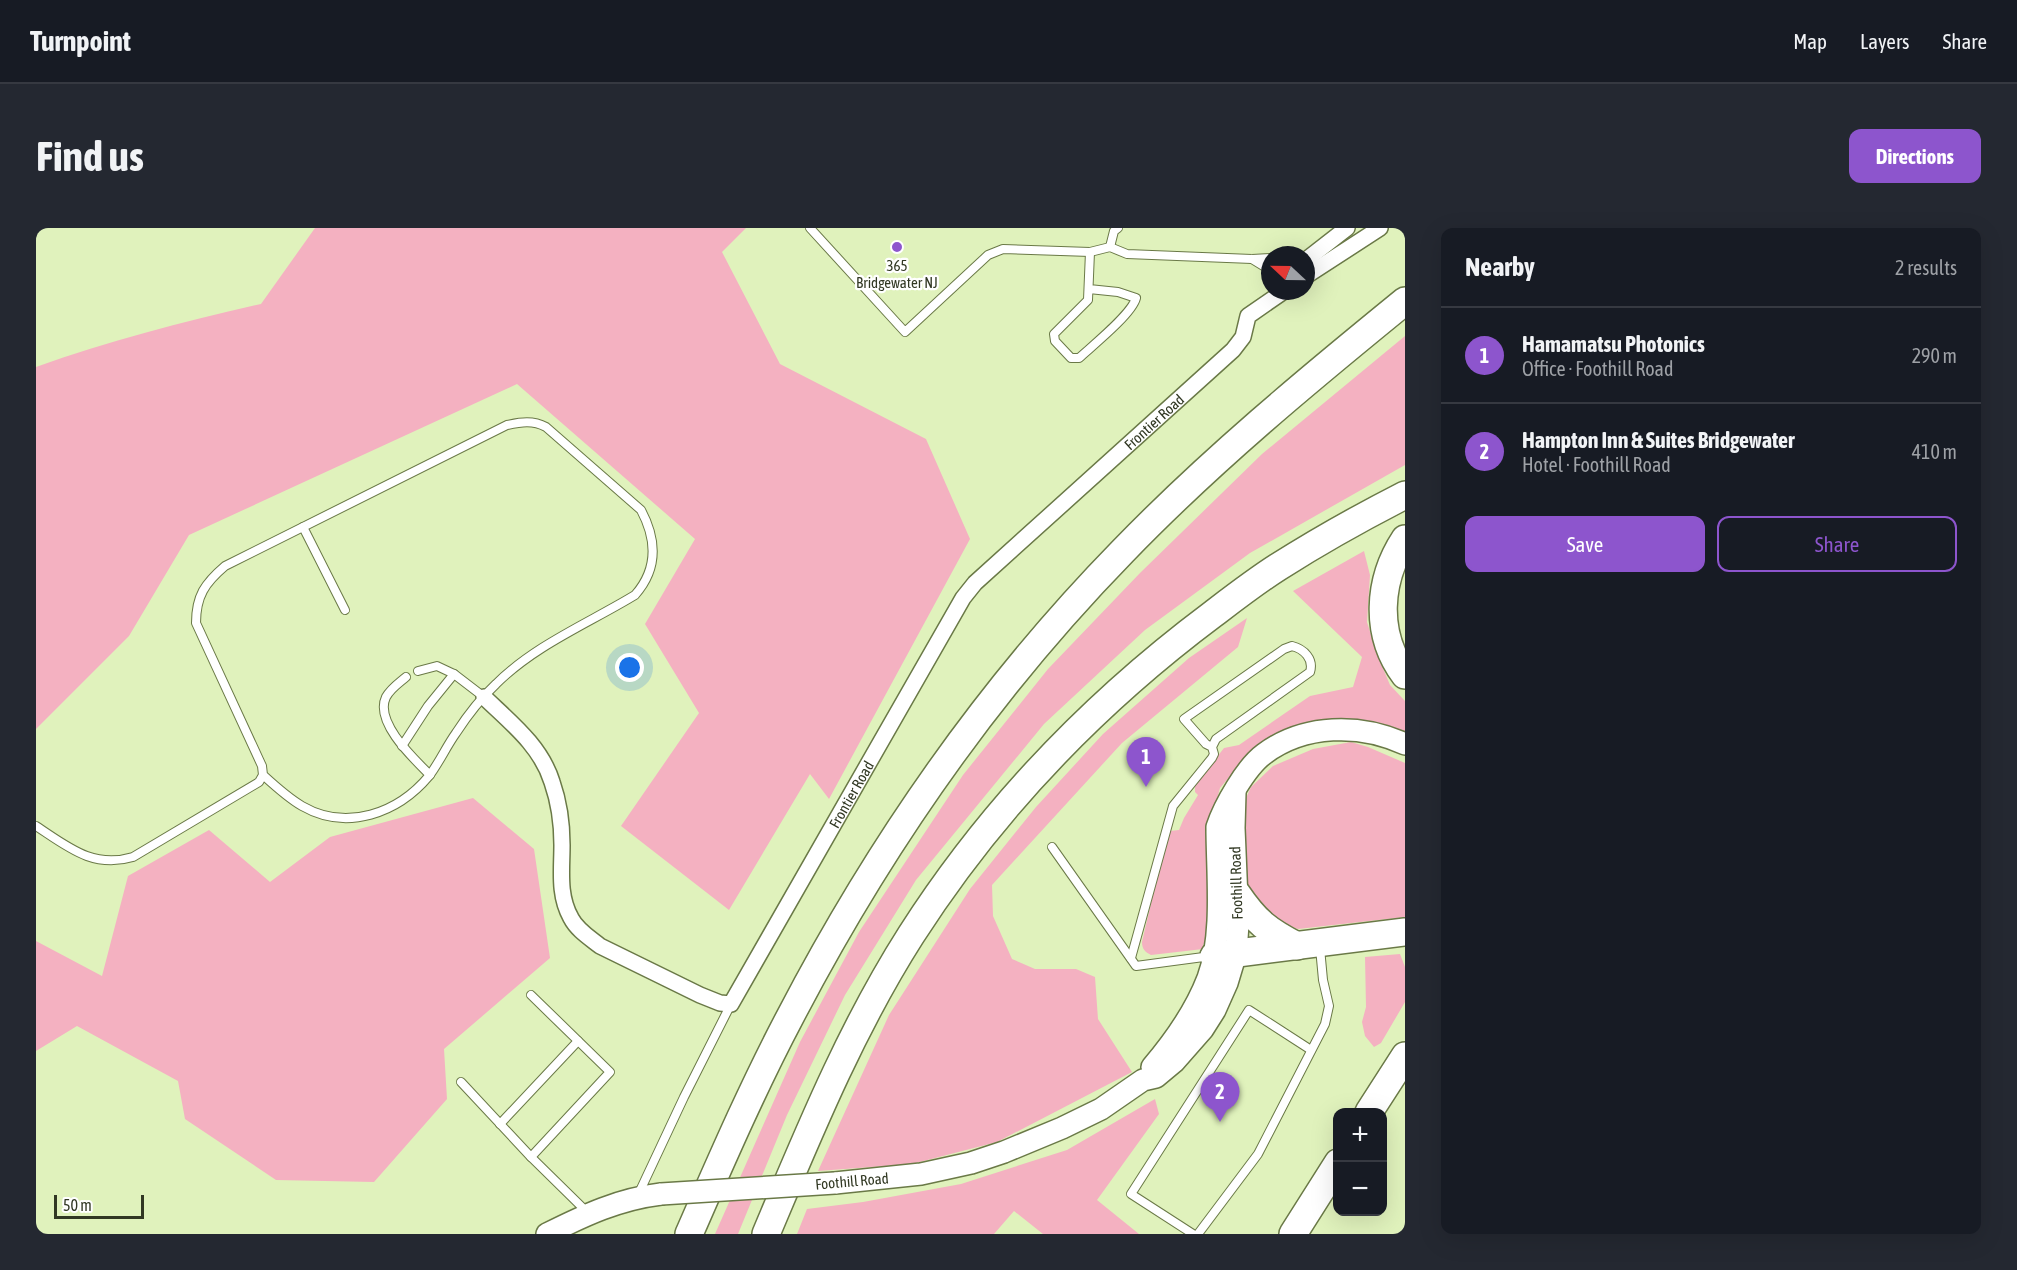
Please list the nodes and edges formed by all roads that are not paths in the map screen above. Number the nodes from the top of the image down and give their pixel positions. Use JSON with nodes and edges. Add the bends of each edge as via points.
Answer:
{"nodes":[{"id":1,"x":810,"y":228,"type":"edge"},
{"id":2,"x":1347,"y":228,"type":"edge"},
{"id":3,"x":1380,"y":228,"type":"edge"},
{"id":4,"x":1114,"y":229,"type":"edge"},
{"id":5,"x":1110,"y":247,"type":"junction"},
{"id":6,"x":1090,"y":252,"type":"junction"},
{"id":7,"x":1315,"y":253,"type":"edge"},
{"id":8,"x":1261,"y":259,"type":"edge"},
{"id":9,"x":1252,"y":260,"type":"junction"},
{"id":10,"x":1261,"y":265,"type":"edge"},
{"id":11,"x":1315,"y":270,"type":"edge"},
{"id":12,"x":1089,"y":289,"type":"junction"},
{"id":13,"x":1271,"y":300,"type":"edge"},
{"id":14,"x":1405,"y":301,"type":"edge"},
{"id":15,"x":1405,"y":495,"type":"edge"},
{"id":16,"x":303,"y":527,"type":"junction"},
{"id":17,"x":1405,"y":539,"type":"edge"},
{"id":18,"x":345,"y":610,"type":"dead end"},
{"id":19,"x":418,"y":671,"type":"dead end"},
{"id":20,"x":454,"y":674,"type":"junction"},
{"id":21,"x":1405,"y":675,"type":"edge"},
{"id":22,"x":406,"y":677,"type":"dead end"},
{"id":23,"x":484,"y":697,"type":"junction"},
{"id":24,"x":1405,"y":744,"type":"edge"},
{"id":25,"x":402,"y":747,"type":"junction"},
{"id":26,"x":1212,"y":747,"type":"junction"},
{"id":27,"x":263,"y":775,"type":"junction"},
{"id":28,"x":430,"y":775,"type":"junction"},
{"id":29,"x":1235,"y":793,"type":"junction"},
{"id":30,"x":36,"y":826,"type":"edge"},
{"id":31,"x":1052,"y":848,"type":"dead end"},
{"id":32,"x":1237,"y":894,"type":"junction"},
{"id":33,"x":1398,"y":936,"type":"edge"},
{"id":34,"x":1309,"y":945,"type":"junction"},
{"id":35,"x":1225,"y":954,"type":"junction"},
{"id":36,"x":1131,"y":957,"type":"junction"},
{"id":37,"x":531,"y":995,"type":"dead end"},
{"id":38,"x":731,"y":1004,"type":"junction"},
{"id":39,"x":578,"y":1041,"type":"junction"},
{"id":40,"x":1311,"y":1050,"type":"junction"},
{"id":41,"x":1405,"y":1056,"type":"edge"},
{"id":42,"x":461,"y":1082,"type":"dead end"},
{"id":43,"x":1372,"y":1108,"type":"edge"},
{"id":44,"x":500,"y":1124,"type":"junction"},
{"id":45,"x":531,"y":1156,"type":"junction"},
{"id":46,"x":1333,"y":1171,"type":"edge"},
{"id":47,"x":638,"y":1197,"type":"junction"},
{"id":48,"x":588,"y":1213,"type":"junction"},
{"id":49,"x":547,"y":1234,"type":"edge"},
{"id":50,"x":689,"y":1234,"type":"edge"},
{"id":51,"x":766,"y":1234,"type":"edge"},
{"id":52,"x":1196,"y":1234,"type":"edge"},
{"id":53,"x":1293,"y":1234,"type":"edge"}],
"edges":[{"from":1,"to":6,"type":"lane","via":[[905,332],[994,252]]},
{"from":2,"to":7,"type":"street"},
{"from":3,"to":11,"type":"street"},
{"from":4,"to":5,"type":"lane"},
{"from":5,"to":6,"type":"lane"},
{"from":5,"to":9,"type":"lane","via":[[1127,254]]},
{"from":6,"to":12,"type":"lane"},
{"from":8,"to":9,"type":"lane"},
{"from":9,"to":10,"type":"lane"},
{"from":12,"to":12,"type":"lane","via":[[1136,298],[1127,313],[1079,358],[1071,358],[1055,341],[1054,334],[1088,300]]},
{"from":13,"to":38,"type":"street","name":"Frontier Road","via":[[1248,316],[1243,337],[1233,350],[969,590]]},
{"from":14,"to":50,"type":"highway","via":[[1183,492],[1122,551],[1004,686],[933,783],[846,917],[790,1016]]},
{"from":15,"to":51,"type":"highway","via":[[1277,567],[1194,629],[1110,698],[1035,773],[968,853],[887,974],[826,1094]]},
{"from":16,"to":18,"type":"lane"},
{"from":16,"to":23,"type":"lane","via":[[507,424],[522,421],[546,427],[641,510],[648,524],[652,562],[649,576],[635,595],[533,654]]},
{"from":16,"to":27,"type":"lane","via":[[225,566],[204,587],[196,609],[196,623]]},
{"from":17,"to":21,"type":"highway","via":[[1385,581],[1383,609],[1391,648]]},
{"from":19,"to":20,"type":"lane","via":[[437,666]]},
{"from":20,"to":23,"type":"lane"},
{"from":20,"to":25,"type":"lane"},
{"from":22,"to":25,"type":"lane","via":[[392,688],[384,711]]},
{"from":23,"to":28,"type":"lane","via":[[456,732]]},
{"from":23,"to":38,"type":"street","via":[[541,755],[552,780],[560,812],[563,899],[571,919],[600,946],[700,995]]},
{"from":24,"to":29,"type":"street","name":"Foothill Road","via":[[1379,734],[1342,729],[1300,735],[1263,754]]},
{"from":25,"to":28,"type":"lane"},
{"from":26,"to":26,"type":"lane","via":[[1184,719],[1284,649],[1292,646],[1303,651],[1310,661],[1310,672],[1216,739]]},
{"from":26,"to":36,"type":"lane","via":[[1215,754],[1179,796],[1168,817]]},
{"from":27,"to":28,"type":"lane","via":[[302,806],[328,816],[353,819],[408,797]]},
{"from":27,"to":30,"type":"lane","via":[[259,782],[134,857],[119,861],[81,855]]},
{"from":29,"to":32,"type":"street","name":"Foothill Road"},
{"from":29,"to":35,"type":"street","name":"Foothill Road","via":[[1217,827],[1217,925]]},
{"from":31,"to":36,"type":"lane"},
{"from":32,"to":34,"type":"highway","via":[[1258,922],[1278,936]]},
{"from":32,"to":35,"type":"street","name":"Foothill Road","via":[[1238,924]]},
{"from":33,"to":34,"type":"highway"},
{"from":34,"to":35,"type":"highway"},
{"from":34,"to":40,"type":"lane","via":[[1329,1006],[1325,1024]]},
{"from":35,"to":36,"type":"lane","via":[[1136,966]]},
{"from":35,"to":47,"type":"street","name":"Foothill Road","bridge":true,"via":[[1227,983],[1203,1029],[1174,1062],[1156,1077],[1143,1080],[1101,1109],[1062,1128],[1004,1152],[921,1174]]},
{"from":37,"to":39,"type":"lane"},
{"from":38,"to":47,"type":"lane"},
{"from":39,"to":44,"type":"lane"},
{"from":39,"to":45,"type":"lane","via":[[610,1072]]},
{"from":40,"to":52,"type":"lane","via":[[1258,1154]]},
{"from":40,"to":52,"type":"lane","via":[[1249,1010],[1149,1165],[1131,1194]]},
{"from":41,"to":43,"type":"highway"},
{"from":42,"to":44,"type":"lane"},
{"from":44,"to":45,"type":"lane"},
{"from":45,"to":48,"type":"lane"},
{"from":46,"to":53,"type":"highway"},
{"from":47,"to":48,"type":"street","name":"Foothill Road"},
{"from":48,"to":49,"type":"street","name":"Foothill Road"}]}
